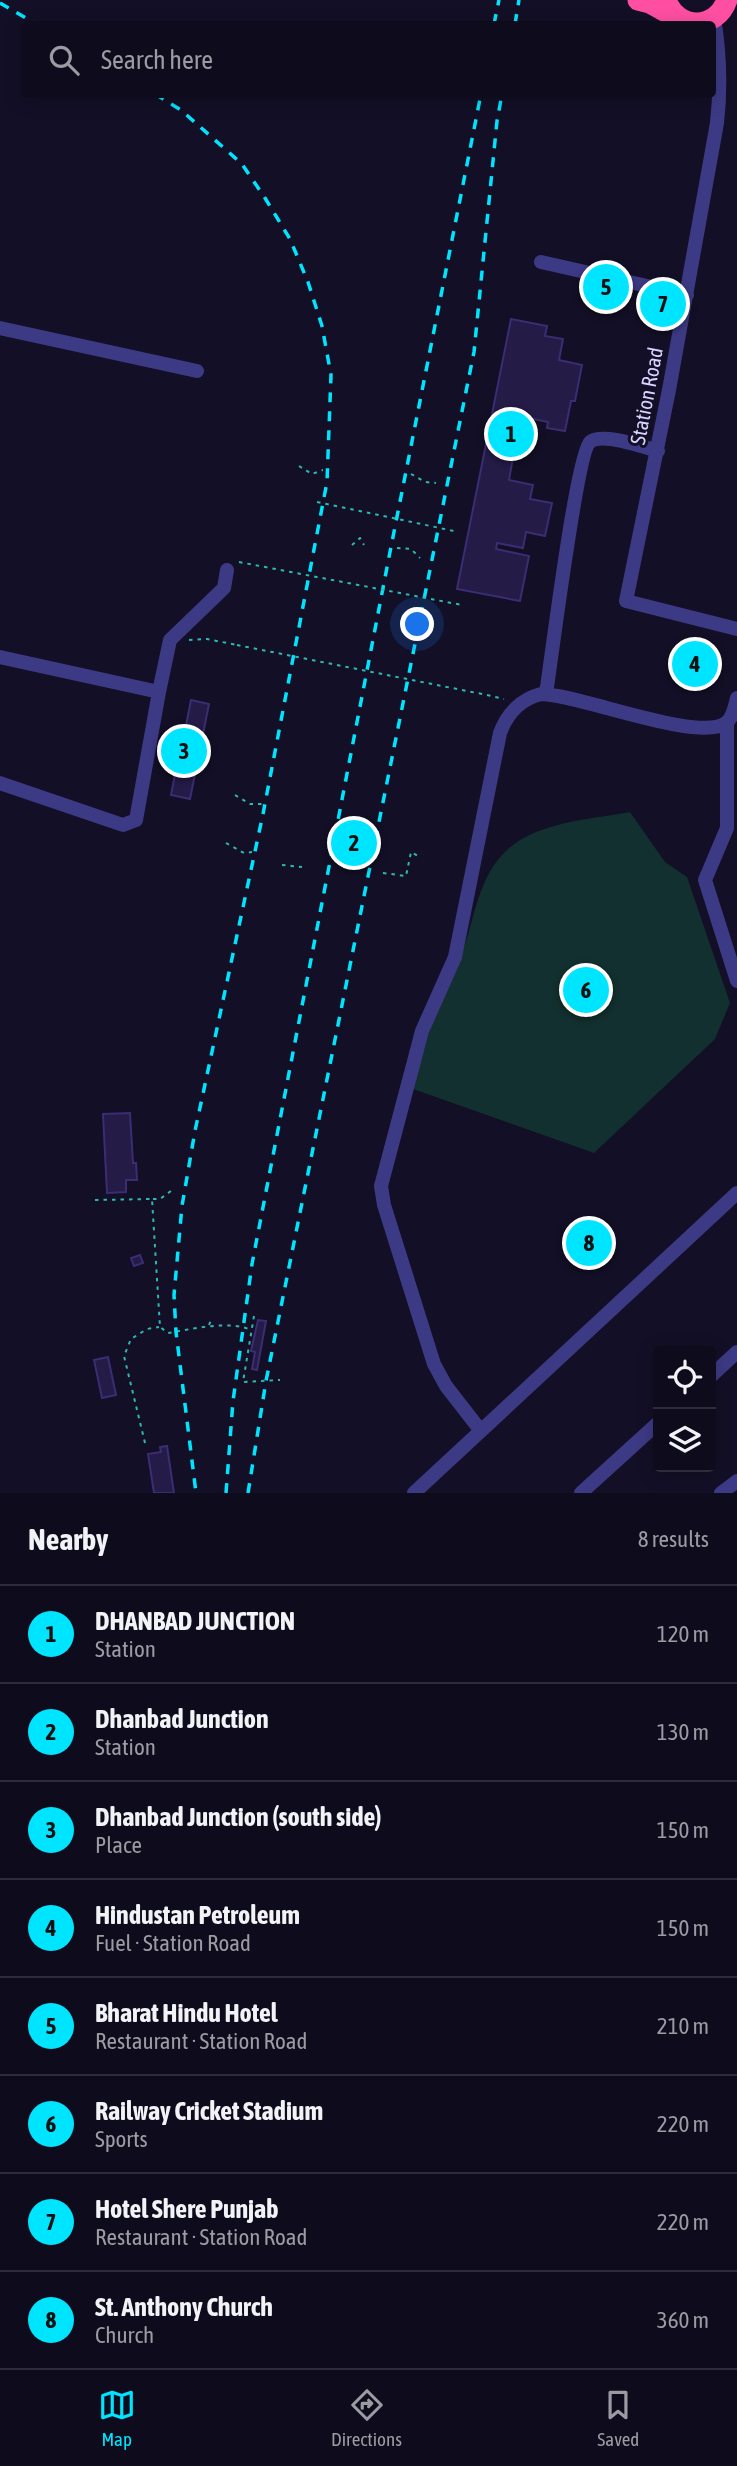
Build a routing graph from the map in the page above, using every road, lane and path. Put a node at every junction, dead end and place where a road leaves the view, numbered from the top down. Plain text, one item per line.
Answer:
1 (638, 0) edge
2 (666, 0) edge
3 (727, 0) edge
4 (714, 18) junction
5 (683, 21) joint
6 (706, 21) edge
7 (714, 21) edge
8 (716, 32) edge
9 (541, 262) dead end
10 (687, 295) junction
11 (0, 328) edge
12 (197, 371) dead end
13 (658, 451) junction
14 (299, 466) dead end
15 (323, 470) dead end
16 (411, 474) dead end
17 (436, 483) dead end
18 (317, 502) dead end
19 (454, 531) dead end
20 (352, 545) dead end
21 (364, 545) dead end
22 (397, 548) dead end
23 (421, 558) dead end
24 (233, 566) joint
25 (462, 605) dead end
26 (737, 629) edge
27 (206, 639) dead end
28 (0, 657) edge
29 (159, 692) junction
30 (546, 694) junction
31 (737, 698) edge
32 (514, 701) dead end
33 (727, 722) junction
34 (0, 783) edge
35 (235, 795) dead end
36 (262, 804) dead end
37 (226, 843) dead end
38 (252, 852) dead end
39 (418, 856) dead end
40 (282, 865) dead end
41 (302, 867) dead end
42 (383, 873) dead end
43 (737, 981) edge
44 (171, 1191) dead end
45 (737, 1193) edge
46 (152, 1199) junction
47 (95, 1200) dead end
48 (254, 1316) dead end
49 (211, 1320) dead end
50 (209, 1326) junction
51 (160, 1327) junction
52 (251, 1330) junction
53 (737, 1352) edge
54 (716, 1371) edge
55 (280, 1380) dead end
56 (653, 1428) edge
57 (481, 1430) junction
58 (145, 1443) dead end
59 (737, 1481) edge
60 (417, 1492) edge
61 (581, 1493) edge
62 (721, 1493) edge

1 - 5 highway
2 - 5 highway
3 - 4 highway
4 - 6 highway
4 - 7 street, Station Road
8 - 10 street, Station Road
9 - 10 street
10 - 13 street, Station Road
11 - 12 street
13 - 26 street, Station Road
13 - 30 street
14 - 15 path
16 - 17 path
18 - 19 path, bridge
20 - 21 path
22 - 23 path
24 - 25 path, bridge
24 - 29 street
27 - 32 path, bridge
28 - 29 street
29 - 34 street
30 - 33 street
30 - 57 street
31 - 33 street
33 - 43 street
35 - 36 path
37 - 38 path
39 - 42 path
40 - 41 path
44 - 46 path
45 - 57 street
46 - 47 path
46 - 51 path
48 - 52 path
49 - 50 path
50 - 51 path
50 - 52 path
51 - 58 path
52 - 55 path
53 - 54 street
56 - 61 street
57 - 60 street
59 - 62 street

